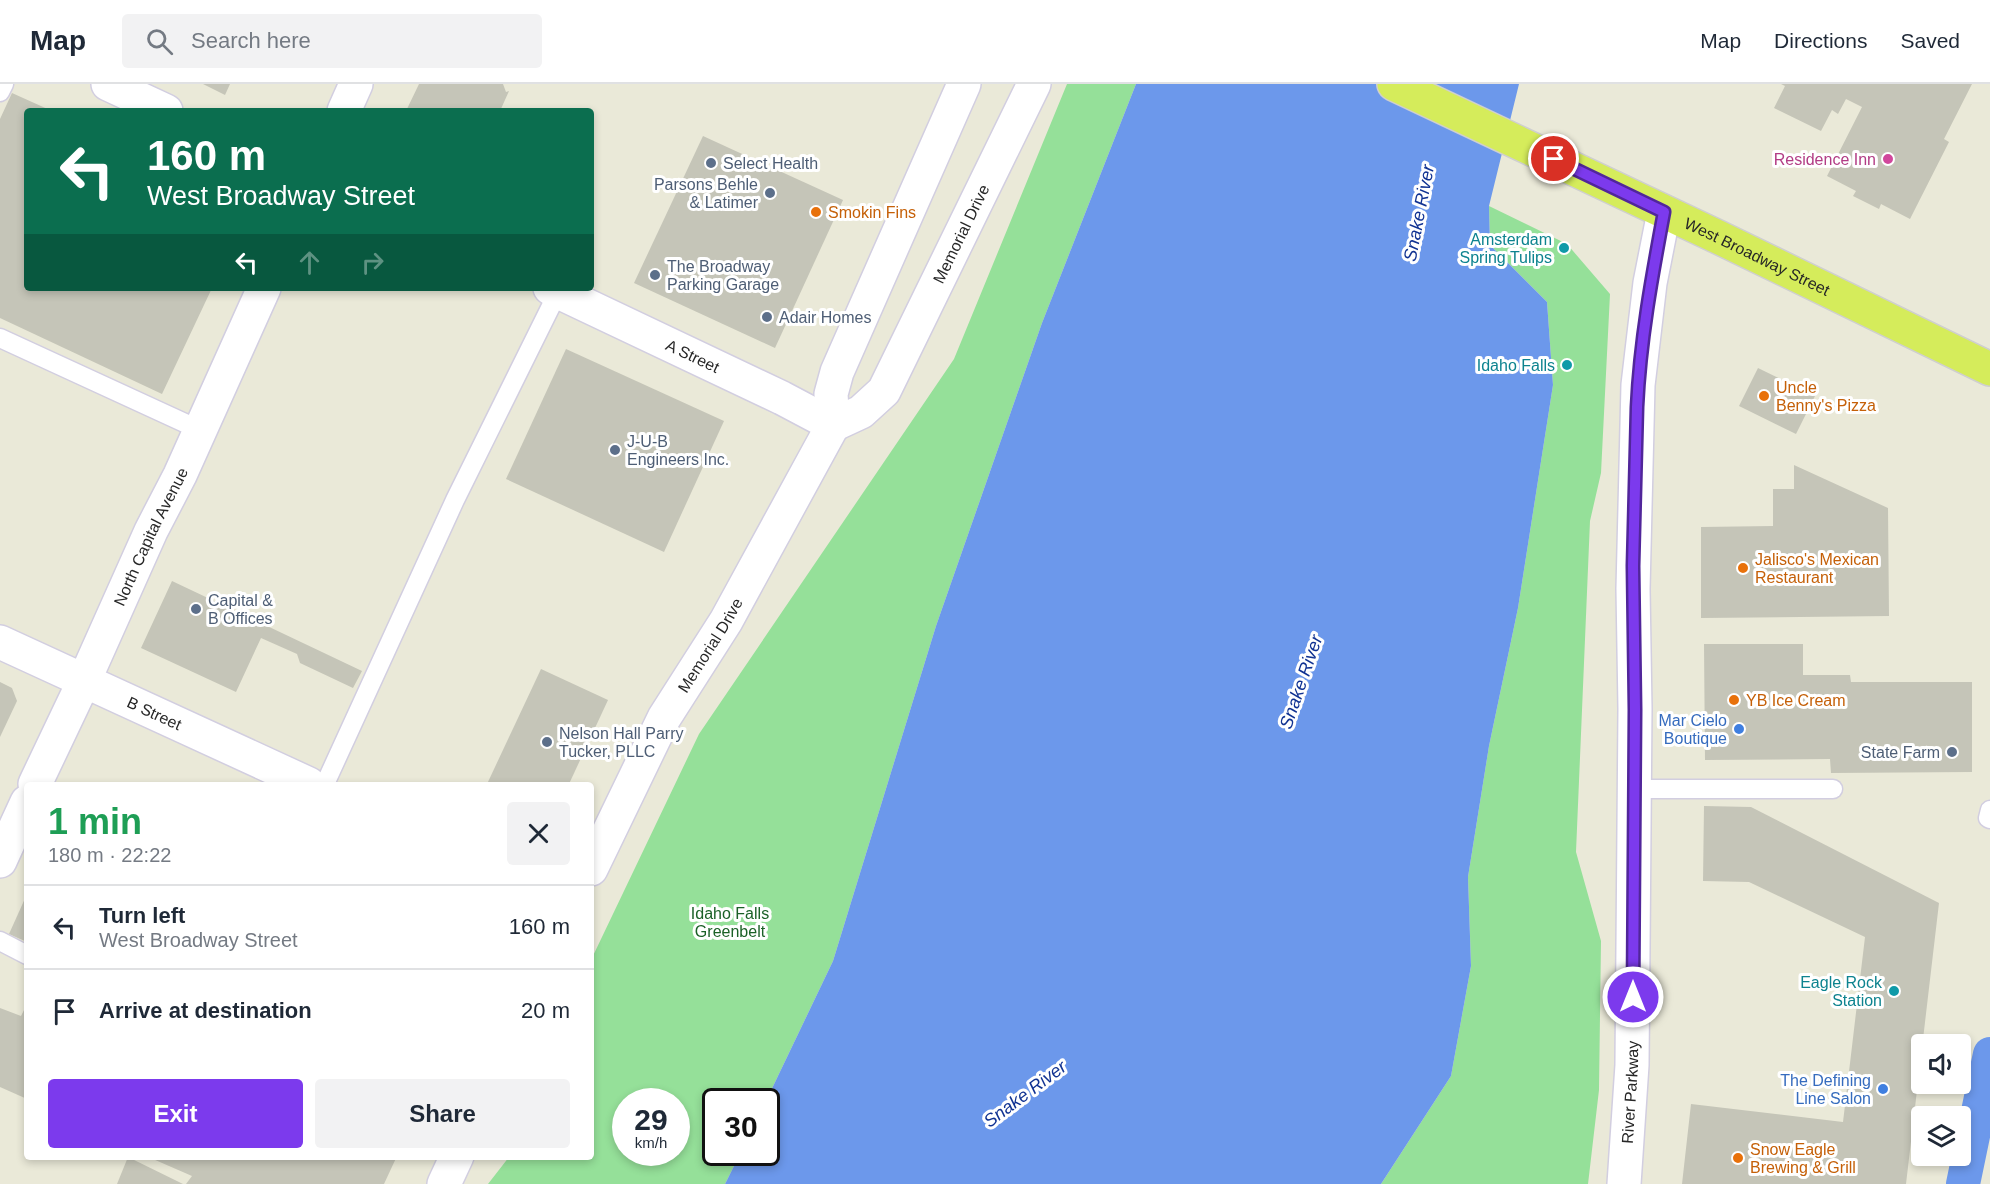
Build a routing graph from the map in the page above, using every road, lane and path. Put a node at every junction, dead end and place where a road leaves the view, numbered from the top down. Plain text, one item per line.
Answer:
1 (4, 84) edge
2 (108, 84) edge
3 (356, 84) edge
4 (964, 84) edge
5 (1034, 84) edge
6 (1394, 84) edge
7 (0, 92) edge
8 (160, 108) edge
9 (345, 108) edge
10 (1664, 212) junction
11 (263, 291) edge
12 (554, 291) edge
13 (556, 291) edge
14 (0, 338) edge
15 (1990, 369) edge
16 (833, 425) junction
17 (200, 430) junction
18 (0, 642) edge
19 (84, 681) junction
20 (36, 782) edge
21 (305, 782) edge
22 (325, 782) edge
23 (1635, 789) junction
24 (1833, 789) dead end
25 (24, 809) edge
26 (1990, 810) edge
27 (1990, 819) edge
28 (0, 861) edge
29 (594, 863) edge
30 (0, 941) edge
31 (24, 953) edge
32 (1624, 1184) edge

1 - 7 lane
2 - 8 street
3 - 9 street
4 - 16 street
5 - 16 street, Memorial Drive
6 - 10 main road, West Broadway Street
10 - 15 main road, West Broadway Street
10 - 23 street, River Parkway
11 - 17 street, North Capital Avenue
12 - 22 lane
13 - 16 street, A Street
14 - 17 lane
16 - 29 street, Memorial Drive
17 - 19 street, North Capital Avenue
18 - 19 street, B Street
19 - 20 street, North Capital Avenue
19 - 21 street, B Street
23 - 24 lane
23 - 32 street, River Parkway
25 - 28 street
26 - 27 lane
30 - 31 lane

